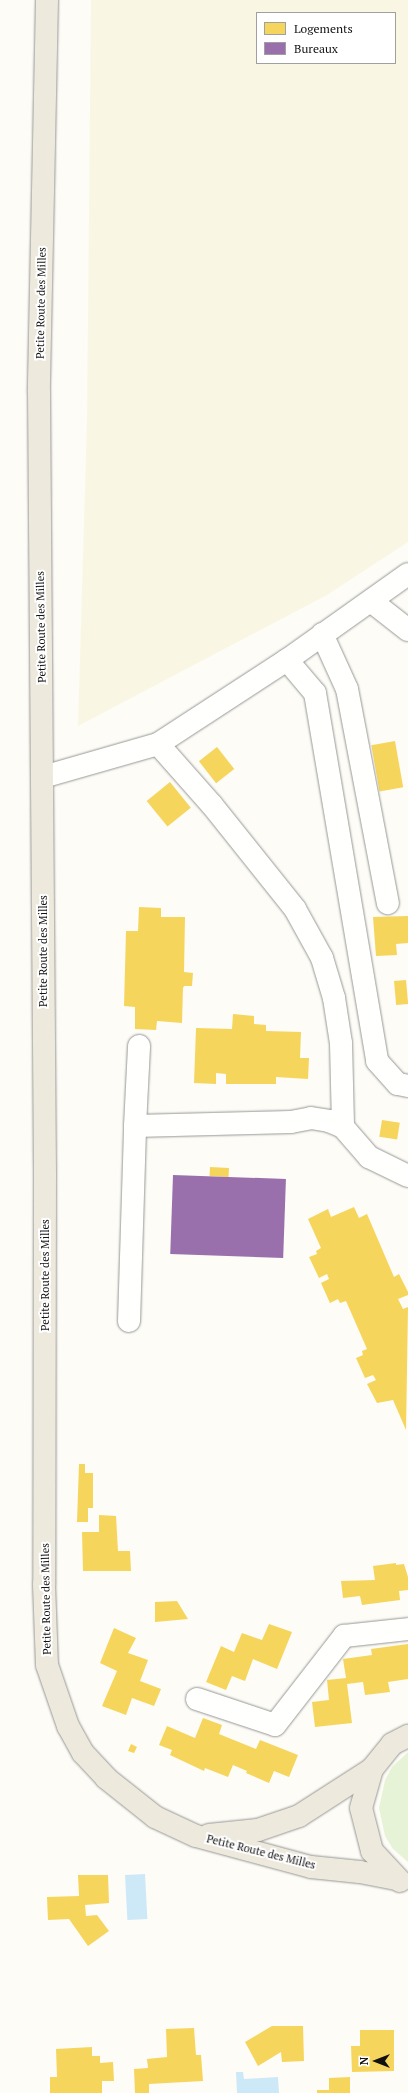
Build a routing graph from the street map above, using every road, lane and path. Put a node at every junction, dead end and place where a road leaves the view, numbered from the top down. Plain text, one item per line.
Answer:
1 (47, 0) edge
2 (408, 574) edge
3 (371, 602) junction
4 (408, 630) edge
5 (322, 634) junction
6 (287, 660) junction
7 (158, 744) junction
8 (43, 777) junction
9 (388, 903) dead end
10 (139, 1046) dead end
11 (408, 1086) edge
12 (135, 1126) junction
13 (343, 1127) junction
14 (407, 1173) edge
15 (129, 1321) dead end
16 (408, 1629) edge
17 (196, 1699) dead end
18 (408, 1736) edge
19 (372, 1769) junction
20 (196, 1836) junction
21 (402, 1882) edge

1 - 8 main road, Petite Route des Milles
2 - 3 street
3 - 4 street
3 - 5 street
5 - 6 street
5 - 9 street
6 - 7 street
6 - 11 street
7 - 8 street
7 - 13 street
8 - 20 main road, Petite Route des Milles
10 - 12 street
12 - 13 street
12 - 15 street
13 - 14 street
16 - 17 street
18 - 19 main road
19 - 20 main road, Petite Route des Milles
19 - 21 main road
20 - 21 main road, Petite Route des Milles

